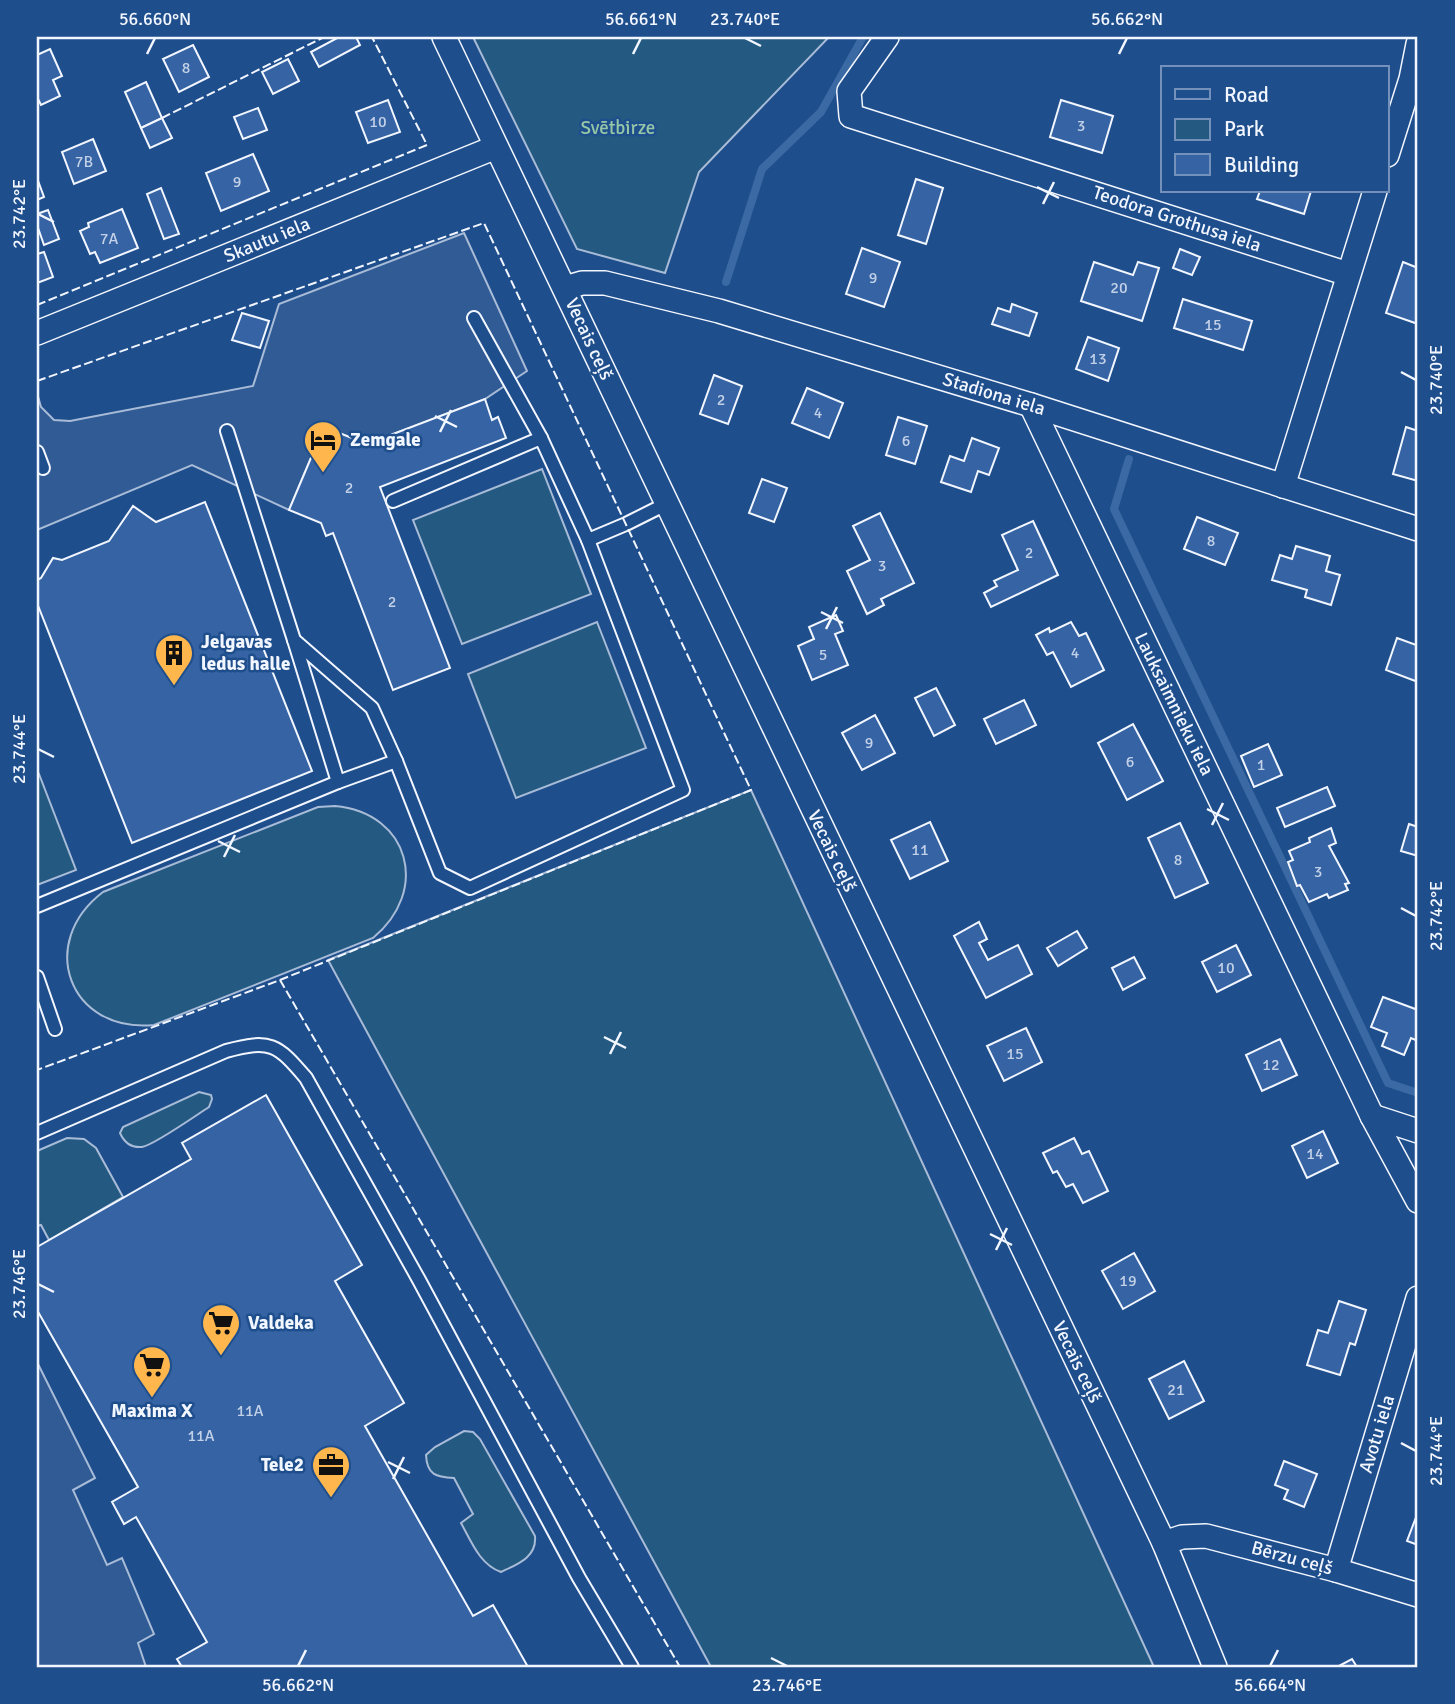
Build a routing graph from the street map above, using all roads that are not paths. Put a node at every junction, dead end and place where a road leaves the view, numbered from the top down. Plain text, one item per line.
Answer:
1 (444, 37) edge
2 (887, 37) edge
3 (1418, 44) edge
4 (496, 147) junction
5 (1388, 152) edge
6 (1375, 192) edge
7 (1348, 274) junction
8 (565, 288) junction
9 (474, 318) dead end
10 (37, 332) edge
11 (1031, 405) junction
12 (227, 431) dead end
13 (541, 438) junction
14 (37, 452) edge
15 (43, 468) dead end
16 (1283, 486) junction
17 (393, 501) dead end
18 (666, 504) junction
19 (1418, 529) edge
20 (588, 540) junction
21 (294, 640) junction
22 (396, 761) junction
23 (338, 782) junction
24 (37, 906) edge
25 (37, 977) edge
26 (55, 1029) dead end
27 (1372, 1116) junction
28 (1418, 1131) edge
29 (37, 1133) edge
30 (1418, 1201) edge
31 (1418, 1298) edge
32 (1164, 1544) junction
33 (1336, 1570) junction
34 (1418, 1595) edge
35 (632, 1667) edge
36 (1215, 1667) edge

1 - 4 street, Vecais ceļš
2 - 7 street, Teodora Grothusa iela
3 - 5 street
4 - 8 street, Vecais ceļš
4 - 10 street, Skautu iela
6 - 7 street
7 - 16 street
8 - 11 street, Stadiona iela
8 - 18 street, Vecais ceļš
9 - 13 lane
11 - 16 street, Stadiona iela
11 - 27 street, Lauksaimnieku iela
12 - 21 lane
13 - 17 lane
13 - 20 lane
14 - 15 lane
16 - 19 street, Stadiona iela
18 - 20 lane
18 - 32 street, Vecais ceļš
20 - 22 lane
21 - 22 lane
21 - 23 lane
22 - 23 lane
23 - 24 lane
25 - 26 lane
27 - 28 street
27 - 30 street, Lauksaimnieku iela
29 - 35 lane
31 - 33 street, Avotu iela
32 - 33 street, Bērzu ceļš
32 - 36 street, Vecais ceļš
33 - 34 street, Bērzu ceļš

